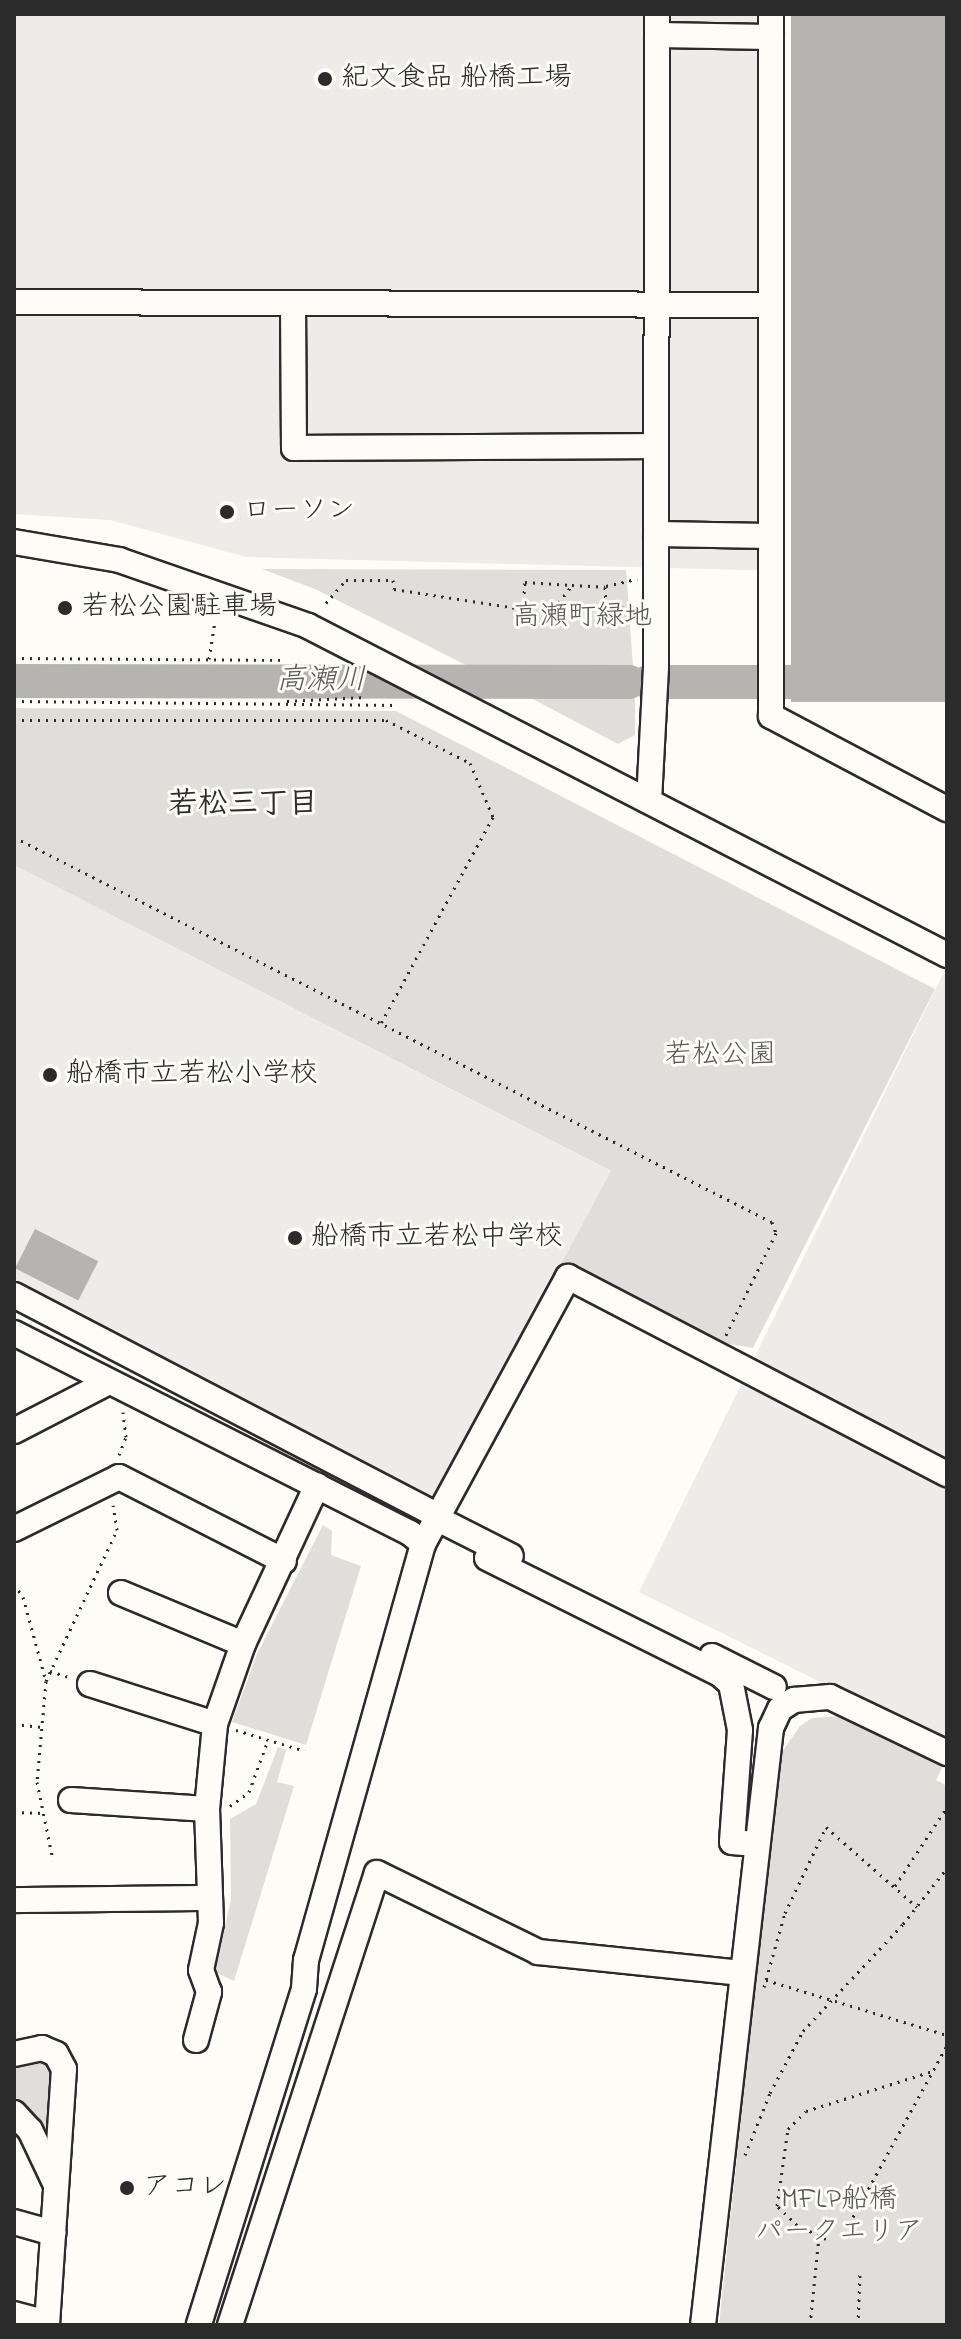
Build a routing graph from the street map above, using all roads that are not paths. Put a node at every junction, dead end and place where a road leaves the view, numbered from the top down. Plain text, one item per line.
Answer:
1 (657, 24) edge
2 (771, 26) edge
3 (14, 302) edge
4 (655, 304) junction
5 (293, 305) junction
6 (769, 305) junction
7 (656, 446) junction
8 (656, 534) junction
9 (770, 536) junction
10 (14, 542) edge
11 (649, 801) junction
12 (947, 809) edge
13 (947, 955) edge
14 (14, 1295) edge
15 (14, 1333) edge
16 (114, 1384) junction
17 (14, 1431) edge
18 (947, 1474) edge
19 (317, 1485) junction
20 (434, 1516) junction
21 (14, 1529) edge
22 (423, 1544) junction
23 (487, 1558) dead end
24 (284, 1561) junction
25 (121, 1593) dead end
26 (243, 1644) junction
27 (90, 1684) dead end
28 (774, 1687) dead end
29 (220, 1725) junction
30 (947, 1753) edge
31 (71, 1800) dead end
32 (213, 1809) junction
33 (755, 1844) junction
34 (210, 1898) junction
35 (14, 1900) edge
36 (742, 1973) junction
37 (196, 2040) dead end
38 (14, 2054) edge
39 (14, 2113) edge
40 (56, 2185) junction
41 (14, 2222) edge
42 (53, 2233) junction
43 (14, 2314) edge
44 (47, 2324) edge
45 (199, 2325) edge
46 (230, 2325) edge
47 (703, 2325) edge

1 - 2 street
1 - 4 street
2 - 6 street
3 - 5 street
4 - 5 street
4 - 6 street
4 - 7 street
5 - 7 street
6 - 9 street
7 - 8 street
8 - 9 street
8 - 11 street
9 - 12 street
10 - 11 street
11 - 13 street
14 - 20 street
15 - 16 street
16 - 17 street
16 - 19 street
18 - 20 street
19 - 22 street
19 - 24 street
20 - 22 street
20 - 28 street
21 - 24 street
22 - 45 street
23 - 33 street
24 - 26 street
25 - 26 street
26 - 29 street
27 - 29 street
29 - 32 street
30 - 33 street
31 - 32 street
32 - 34 street
33 - 36 street
34 - 35 street
34 - 37 street
36 - 46 street
36 - 47 street
38 - 40 street
39 - 40 street
40 - 42 street
41 - 42 street
42 - 44 street
43 - 44 street

